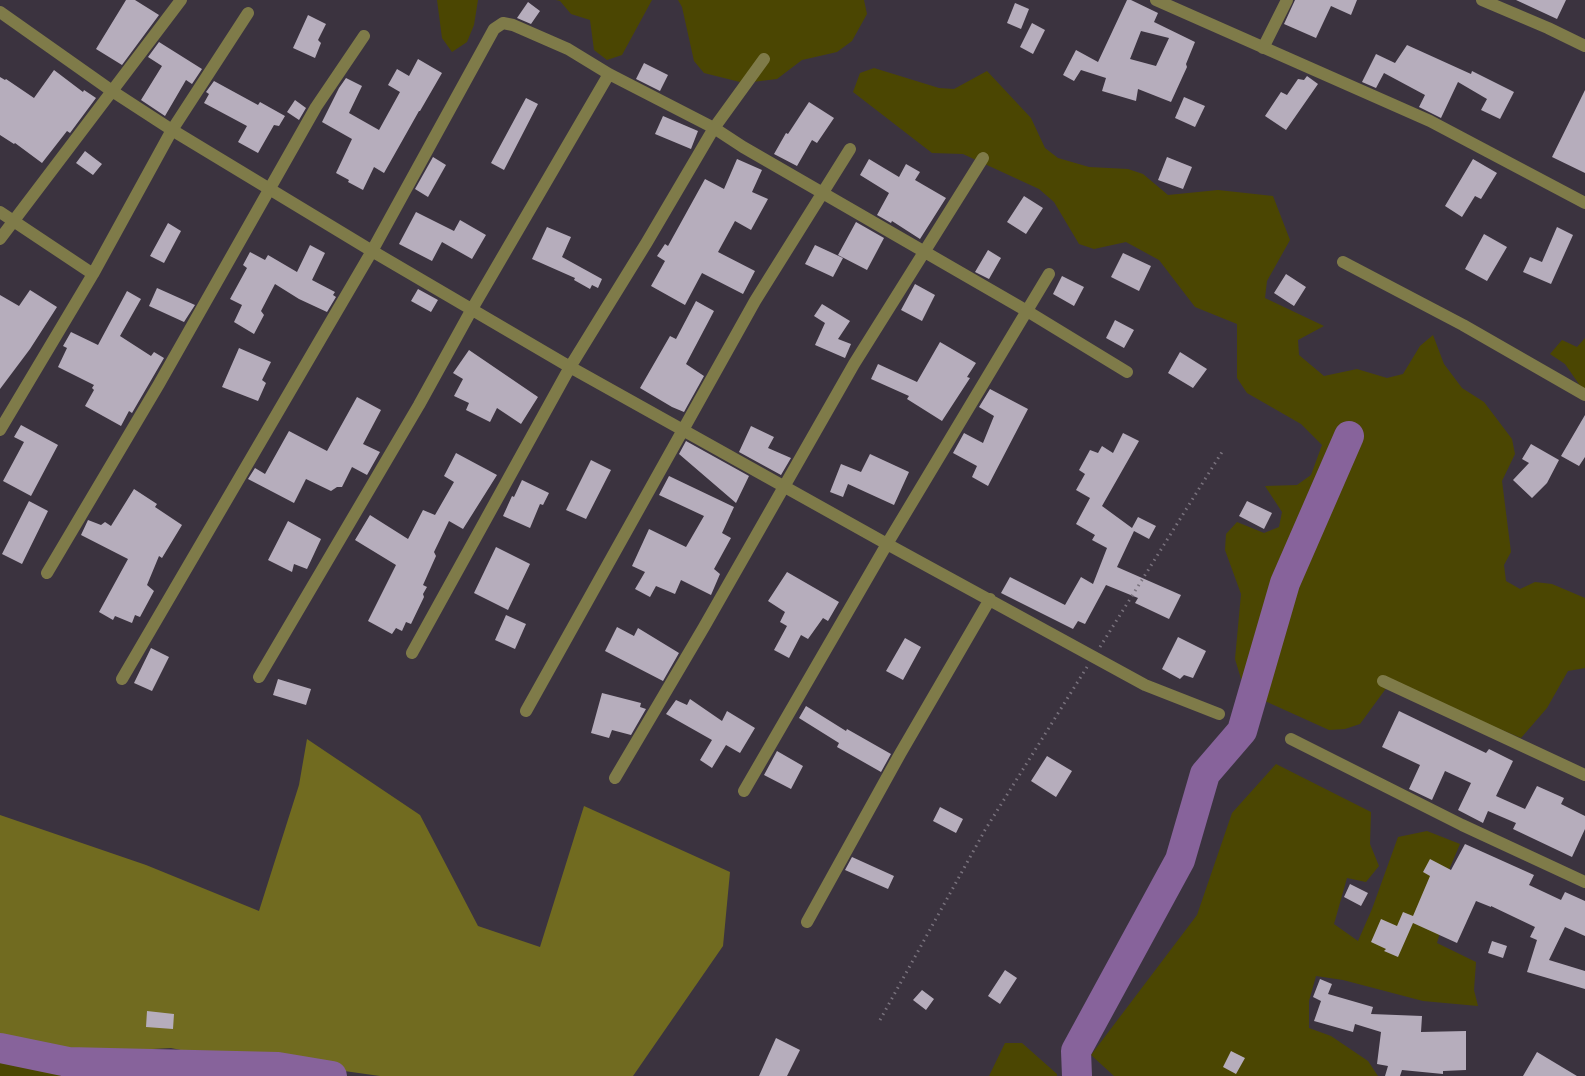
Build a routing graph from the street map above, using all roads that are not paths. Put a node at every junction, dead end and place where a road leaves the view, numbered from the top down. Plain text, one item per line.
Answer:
1 (181, 0) edge
2 (1156, 0) edge
3 (1287, 0) edge
4 (1482, 0) edge
5 (0, 12) edge
6 (248, 13) dead end
7 (364, 36) dead end
8 (1585, 46) edge
9 (1263, 48) junction
10 (764, 59) dead end
11 (609, 74) junction
12 (112, 91) junction
13 (714, 128) junction
14 (172, 129) junction
15 (850, 149) dead end
16 (983, 158) dead end
17 (268, 188) junction
18 (823, 193) junction
19 (1585, 203) edge
20 (0, 212) edge
21 (12, 222) junction
22 (0, 239) edge
23 (372, 251) junction
24 (923, 251) junction
25 (1343, 262) dead end
26 (93, 274) junction
27 (1050, 274) dead end
28 (472, 309) junction
29 (1027, 311) junction
30 (570, 367) junction
31 (1127, 372) dead end
32 (1585, 395) edge
33 (684, 429) junction
34 (0, 430) edge
35 (784, 486) junction
36 (887, 544) junction
37 (47, 573) dead end
38 (990, 599) junction
39 (412, 653) dead end
40 (260, 678) dead end
41 (122, 679) dead end
42 (1383, 681) dead end
43 (526, 711) dead end
44 (1219, 714) dead end
45 (1292, 739) dead end
46 (1585, 775) edge
47 (615, 778) dead end
48 (744, 790) dead end
49 (1585, 882) edge
50 (807, 922) dead end

1 - 12 street
2 - 9 street
3 - 9 street
4 - 8 street
5 - 12 street
6 - 14 street
7 - 17 street
9 - 19 street
10 - 13 street
11 - 13 street
11 - 23 street
11 - 28 street
12 - 14 street
12 - 21 street
13 - 18 street
13 - 30 street
14 - 17 street
14 - 26 street
15 - 18 street
16 - 24 street
17 - 23 street
17 - 37 street
18 - 24 street
18 - 33 street
20 - 21 street
21 - 22 street
21 - 26 street
23 - 28 street
23 - 41 street
24 - 29 street
24 - 35 street
25 - 32 street
26 - 34 street
27 - 29 street
28 - 30 street
28 - 40 street
29 - 31 street
29 - 36 street
30 - 33 street
30 - 39 street
33 - 35 street
33 - 43 street
35 - 36 street
35 - 47 street
36 - 38 street
36 - 48 street
38 - 44 street
38 - 50 street
42 - 46 street
45 - 49 street

